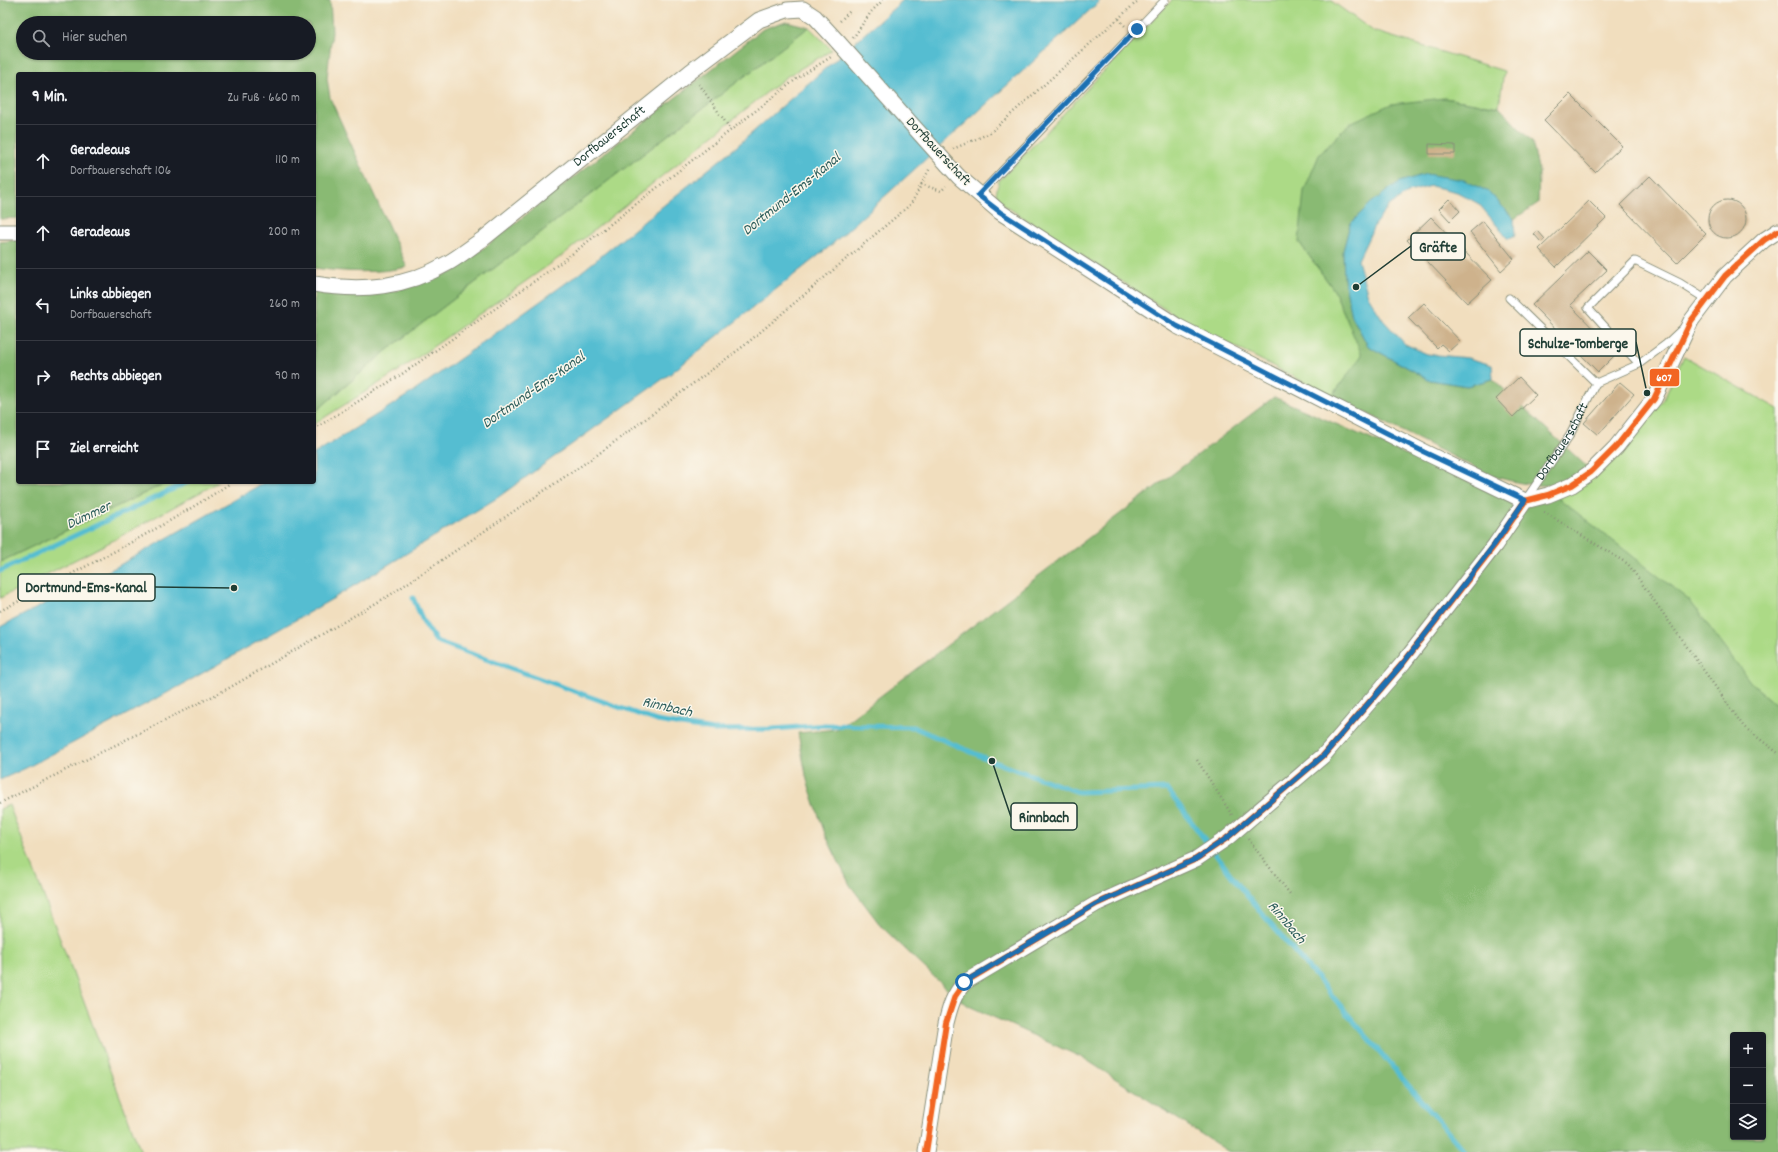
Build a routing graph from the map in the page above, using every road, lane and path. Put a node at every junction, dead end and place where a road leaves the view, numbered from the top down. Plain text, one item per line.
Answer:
1 (883, 0) edge
2 (1139, 0) edge
3 (1166, 0) edge
4 (841, 46) junction
5 (690, 72) junction
6 (731, 130) junction
7 (950, 150) dead end
8 (933, 164) dead end
9 (922, 184) junction
10 (941, 191) dead end
11 (978, 195) junction
12 (1778, 231) edge
13 (0, 232) edge
14 (16, 232) edge
15 (316, 284) edge
16 (1509, 298) dead end
17 (1707, 300) junction
18 (1690, 321) junction
19 (1639, 364) junction
20 (1596, 383) junction
21 (316, 428) edge
22 (229, 484) edge
23 (1525, 500) junction
24 (0, 611) edge
25 (1778, 753) edge
26 (0, 803) edge
27 (926, 1152) edge

1 - 4 path
2 - 7 path
3 - 11 lane
4 - 5 street, Dorfbauerschaft
4 - 6 path
4 - 11 street, Dorfbauerschaft, bridge
5 - 6 path
5 - 15 street, Dorfbauerschaft
6 - 21 path
8 - 9 path
9 - 10 path
9 - 26 path
11 - 23 street, Dorfbauerschaft
12 - 17 street
13 - 14 street
16 - 20 lane
17 - 18 street
17 - 19 lane
18 - 19 lane
18 - 23 street
19 - 20 lane
20 - 23 lane, Dorfbauerschaft
22 - 24 path
23 - 25 path
23 - 27 street

